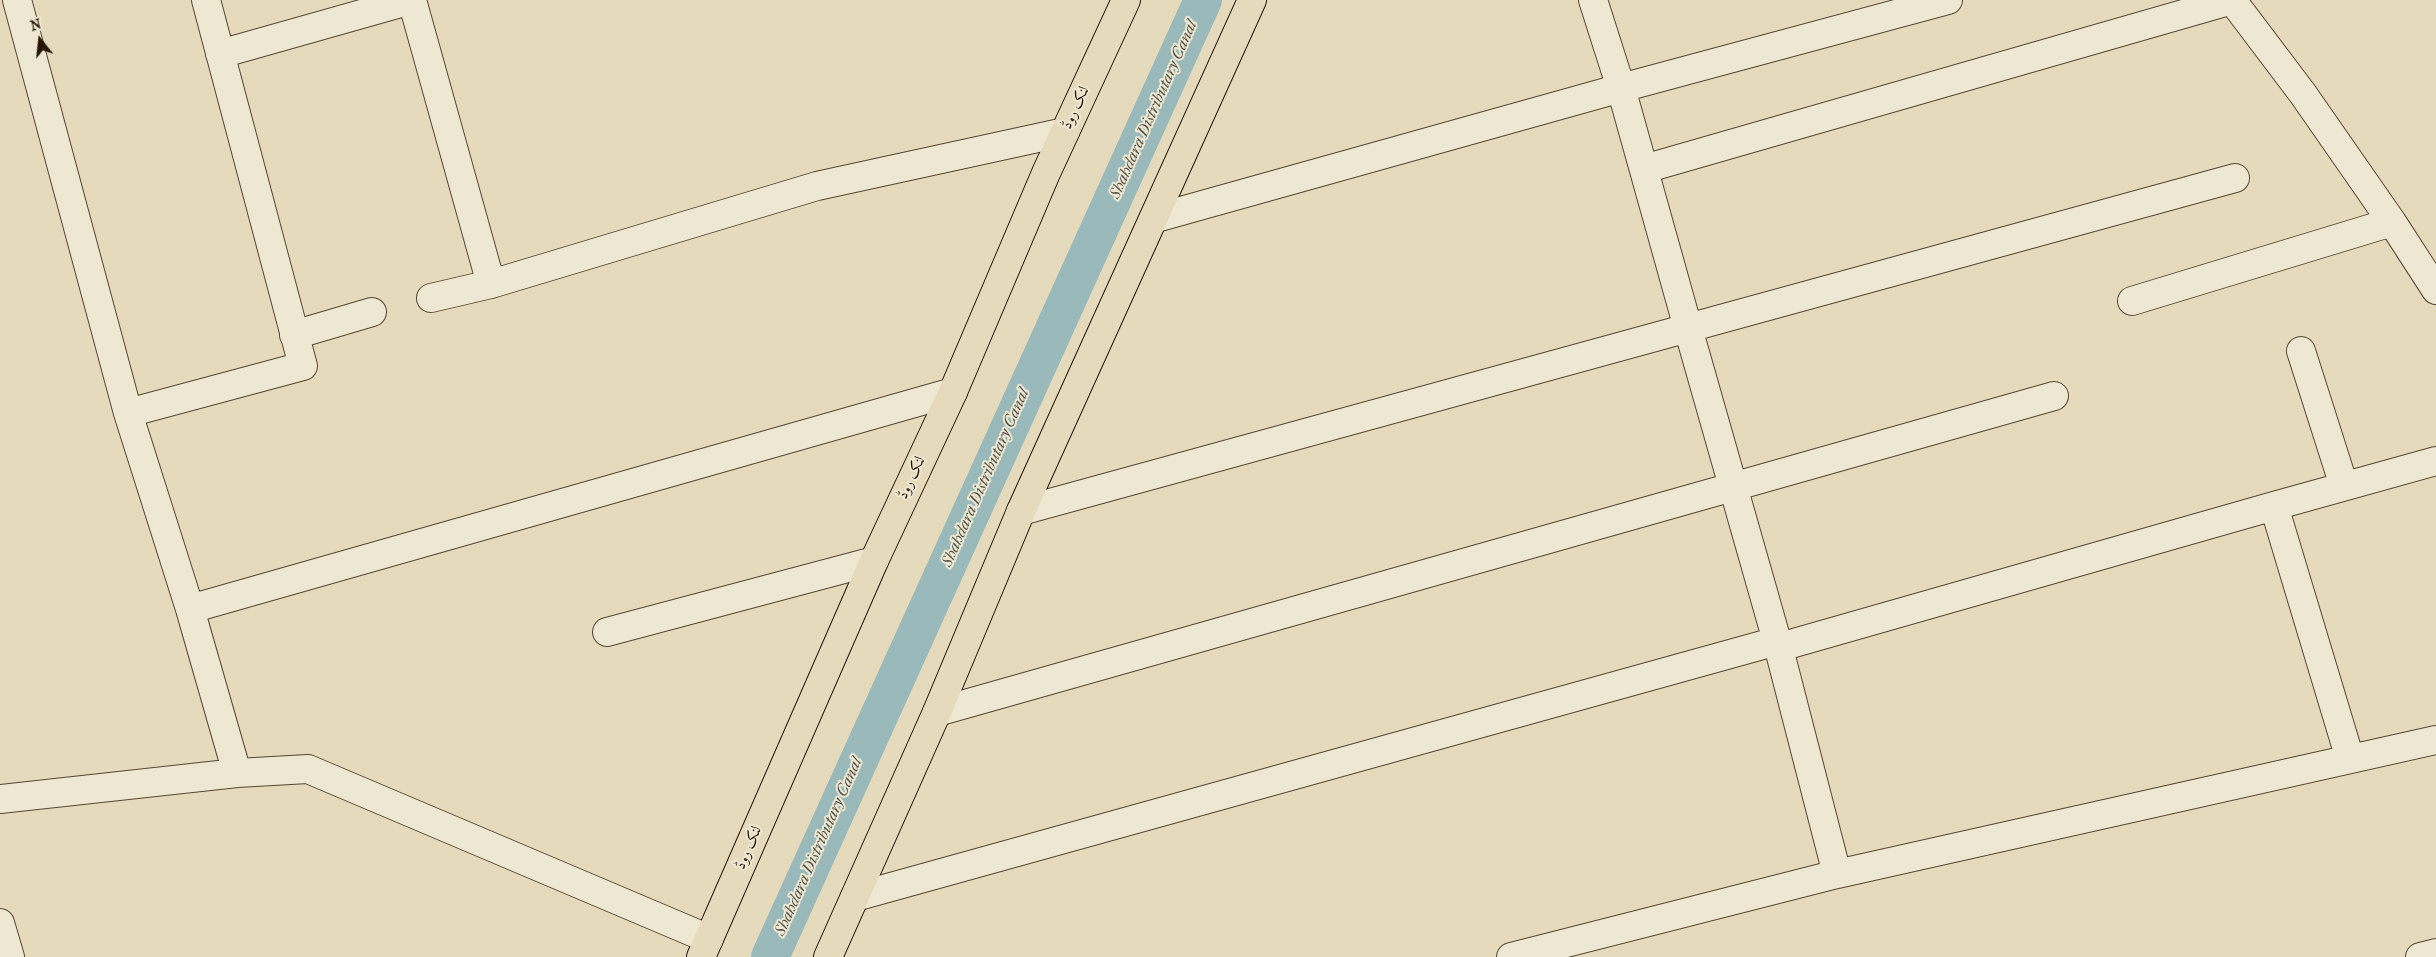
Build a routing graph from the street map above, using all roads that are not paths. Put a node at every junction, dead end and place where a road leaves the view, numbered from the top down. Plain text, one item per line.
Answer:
1 (16, 0) edge
2 (206, 0) edge
3 (411, 0) edge
4 (1126, 0) edge
5 (1252, 0) edge
6 (1593, 0) edge
7 (1948, 0) edge
8 (2232, 0) edge
9 (220, 54) junction
10 (1621, 88) junction
11 (1065, 132) junction
12 (1644, 168) junction
13 (2235, 178) dead end
14 (1156, 218) junction
15 (2392, 222) junction
16 (2428, 264) edge
17 (491, 284) junction
18 (2436, 290) edge
19 (431, 298) dead end
20 (2132, 301) dead end
21 (372, 312) dead end
22 (1688, 328) junction
23 (294, 335) junction
24 (2301, 351) dead end
25 (953, 392) junction
26 (2054, 396) dead end
27 (128, 413) junction
28 (2436, 462) edge
29 (2344, 486) junction
30 (1733, 487) junction
31 (2274, 506) junction
32 (1021, 511) junction
33 (874, 561) junction
34 (190, 609) junction
35 (607, 632) dead end
36 (1779, 644) junction
37 (937, 712) junction
38 (2436, 740) edge
39 (2350, 759) junction
40 (237, 773) junction
41 (0, 799) edge
42 (1838, 874) junction
43 (855, 897) junction
44 (0, 923) edge
45 (705, 948) edge
46 (2436, 953) edge
47 (10, 957) edge
48 (828, 957) edge
49 (1511, 957) edge
50 (2420, 957) edge

1 - 27 street
2 - 9 street
3 - 9 street
3 - 17 street
4 - 11 main road, لنک روڈ
5 - 14 main road
6 - 10 street
7 - 10 street
8 - 12 street
8 - 15 street
9 - 23 street
10 - 12 street
10 - 14 street
11 - 17 street
11 - 25 main road, لنک روڈ
12 - 22 street
13 - 22 street
14 - 32 main road
15 - 16 street
15 - 20 street
16 - 18 street
17 - 19 street
21 - 23 street
22 - 30 street
22 - 32 street
23 - 27 street
24 - 29 street
25 - 33 main road, لنک روڈ
25 - 34 street
26 - 30 street
27 - 34 street
28 - 29 street
29 - 31 street
30 - 36 street
30 - 37 street
31 - 36 street
31 - 39 street
32 - 37 main road
33 - 35 street
33 - 45 main road, لنک روڈ
34 - 40 street
36 - 42 street
36 - 43 street
37 - 43 main road
38 - 39 street
39 - 42 street
40 - 41 street
40 - 45 street
42 - 49 street
43 - 48 main road
44 - 47 street
46 - 50 street

